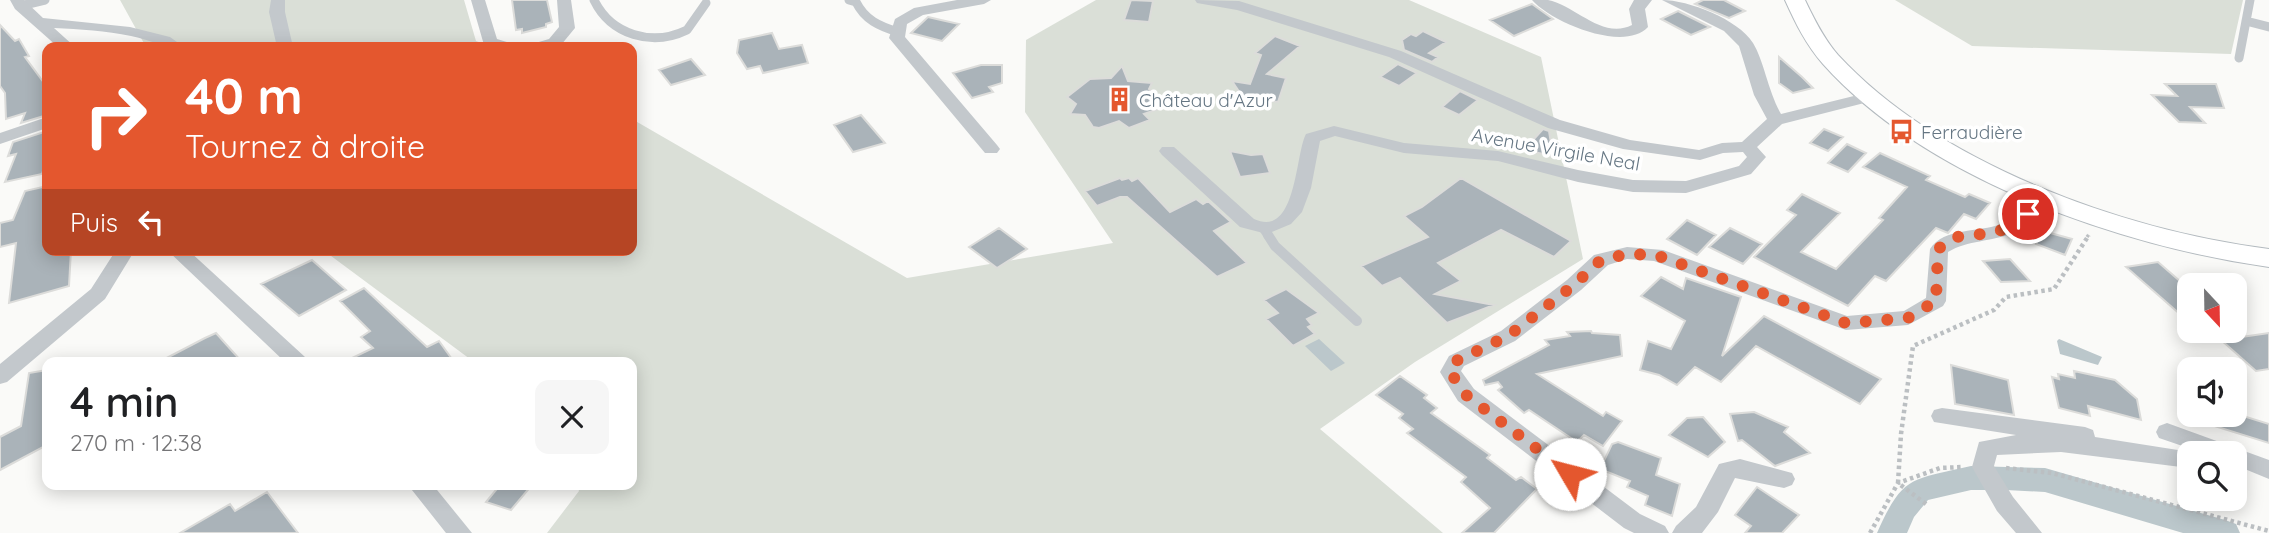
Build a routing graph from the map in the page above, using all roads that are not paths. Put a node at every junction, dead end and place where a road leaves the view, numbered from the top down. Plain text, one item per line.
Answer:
1 (45, 0) edge
2 (278, 0) edge
3 (478, 0) edge
4 (564, 0) edge
5 (594, 0) edge
6 (849, 0) edge
7 (984, 0) edge
8 (1202, 0) edge
9 (1539, 0) edge
10 (1645, 0) edge
11 (1669, 0) edge
12 (1795, 0) edge
13 (2250, 0) edge
14 (19, 3) edge
15 (706, 3) dead end
16 (2246, 21) junction
17 (38, 23) junction
18 (2269, 27) edge
19 (898, 32) junction
20 (61, 42) edge
21 (165, 42) edge
22 (284, 42) edge
23 (490, 42) edge
24 (555, 42) edge
25 (2239, 58) dead end
26 (1870, 97) junction
27 (1776, 120) junction
28 (42, 124) edge
29 (0, 139) edge
30 (1746, 146) junction
31 (991, 149) dead end
32 (1168, 151) dead end
33 (2045, 197) junction
34 (1263, 228) junction
35 (122, 256) edge
36 (183, 256) edge
37 (2269, 258) edge
38 (1357, 321) dead end
39 (293, 357) edge
40 (0, 376) edge
41 (1942, 416) dead end
42 (2167, 432) dead end
43 (2193, 441) edge
44 (2143, 454) junction
45 (2177, 458) edge
46 (2247, 462) edge
47 (2247, 467) edge
48 (2269, 472) edge
49 (1784, 479) dead end
50 (423, 490) edge
51 (460, 533) edge
52 (1657, 533) edge
53 (1684, 533) edge
54 (2030, 533) edge

1 - 14 lane
2 - 22 street
3 - 23 street
4 - 24 street
5 - 15 lane
6 - 19 lane
7 - 19 street
8 - 30 street
9 - 10 street
11 - 27 street
12 - 26 street
13 - 16 lane
14 - 17 street
16 - 18 lane
16 - 25 lane
17 - 20 street
17 - 21 street
19 - 31 street
26 - 27 street
26 - 33 street
27 - 30 street
28 - 29 street
30 - 34 street, Avenue Virgile Neal
32 - 34 street
33 - 37 street
33 - 52 street
34 - 38 lane
35 - 40 street
36 - 39 street
41 - 44 street
42 - 43 street
44 - 45 street
44 - 54 street
46 - 48 street
47 - 48 street
49 - 53 street
50 - 51 street

